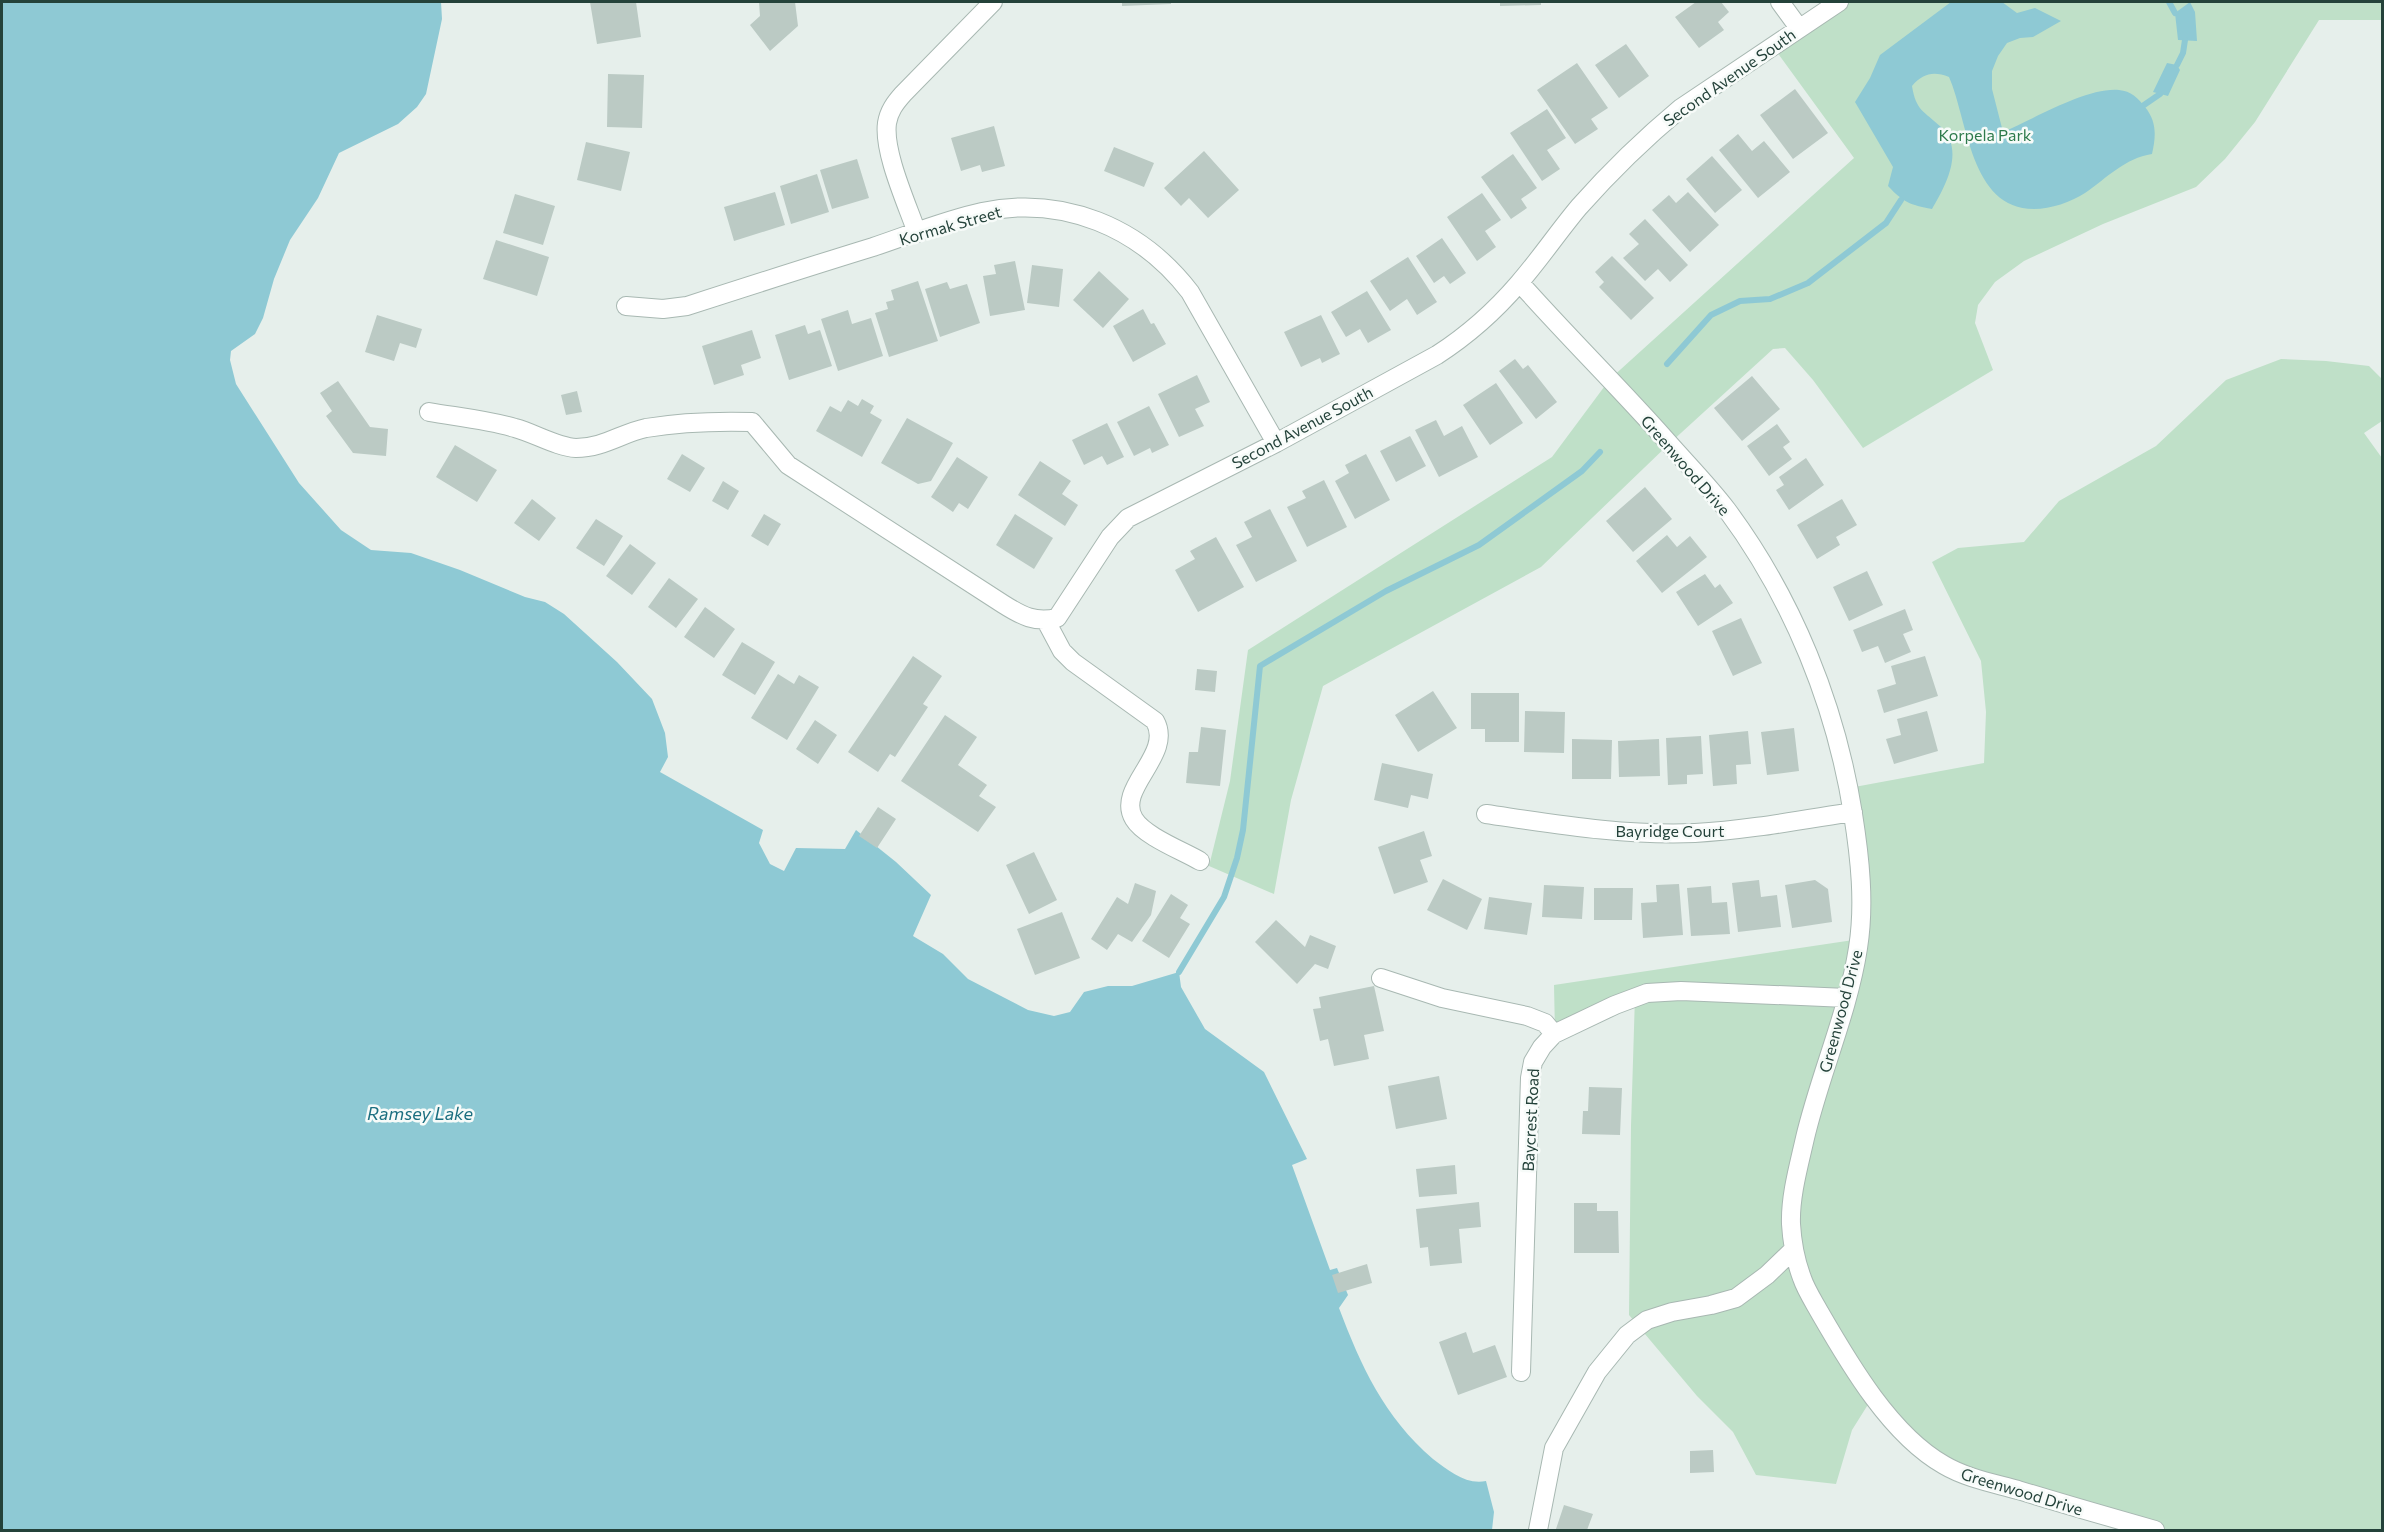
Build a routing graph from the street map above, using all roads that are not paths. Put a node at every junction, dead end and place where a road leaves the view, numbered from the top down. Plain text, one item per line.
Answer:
1 (993, 2) edge
2 (1780, 2) edge
3 (1839, 2) edge
4 (1799, 28) junction
5 (917, 233) junction
6 (1520, 283) junction
7 (626, 306) dead end
8 (429, 412) dead end
9 (1276, 443) junction
10 (1046, 621) junction
11 (1853, 812) junction
12 (1486, 814) dead end
13 (1200, 861) dead end
14 (1381, 978) dead end
15 (1847, 998) junction
16 (1554, 1034) junction
17 (1794, 1249) junction
18 (1521, 1372) dead end
19 (1538, 1530) edge
20 (2155, 1530) edge

1 - 5 street
2 - 4 street
3 - 4 street, Second Avenue South
4 - 6 street, Second Avenue South
5 - 7 street, Kormak Street
5 - 9 street, Kormak Street
6 - 9 street, Second Avenue South
6 - 11 street, Greenwood Drive
8 - 10 street
9 - 10 street, Second Avenue South
10 - 13 street
11 - 12 street, Bayridge Court
11 - 15 street, Greenwood Drive
14 - 16 street
15 - 16 street, Baycrest Road
15 - 17 street, Greenwood Drive
16 - 18 street, Baycrest Road
17 - 19 street
17 - 20 street, Greenwood Drive

